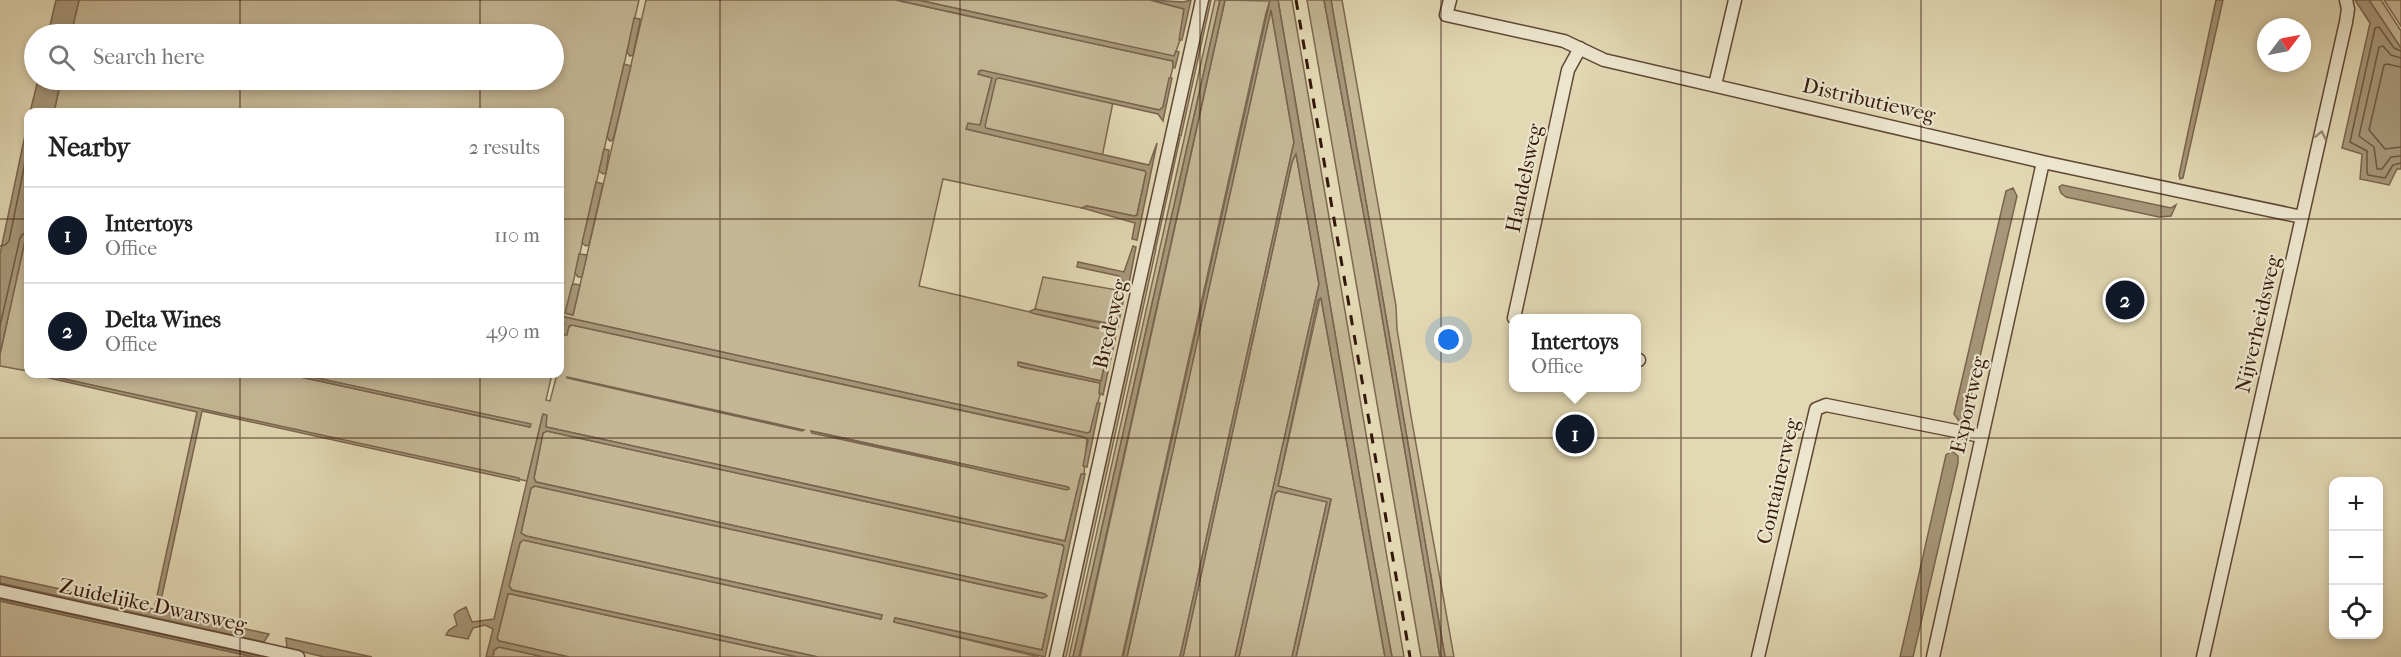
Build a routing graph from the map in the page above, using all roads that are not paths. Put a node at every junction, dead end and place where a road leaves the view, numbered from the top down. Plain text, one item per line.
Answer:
1 (1202, 0) edge
2 (1450, 0) edge
3 (1735, 0) edge
4 (2346, 0) edge
5 (1580, 48) junction
6 (1715, 85) junction
7 (2043, 162) junction
8 (2302, 217) junction
9 (1516, 314) edge
10 (1982, 436) junction
11 (0, 591) edge
12 (298, 657) edge
13 (1056, 657) edge
14 (1758, 657) edge
15 (1933, 657) edge
16 (2203, 657) edge

1 - 13 street, Bredeweg
2 - 5 street, Distributieweg
3 - 6 street
8 -> 4 street, Nijverheidsweg
5 - 6 street, Distributieweg
5 - 9 street, Handelsweg
6 - 7 street, Distributieweg
7 - 8 street, Distributieweg
7 - 10 street, Exportweg
8 - 16 street, Nijverheidsweg
10 - 14 street, Containerweg
10 - 15 street, Exportweg
11 - 12 street, Zuidelijke Dwarsweg

